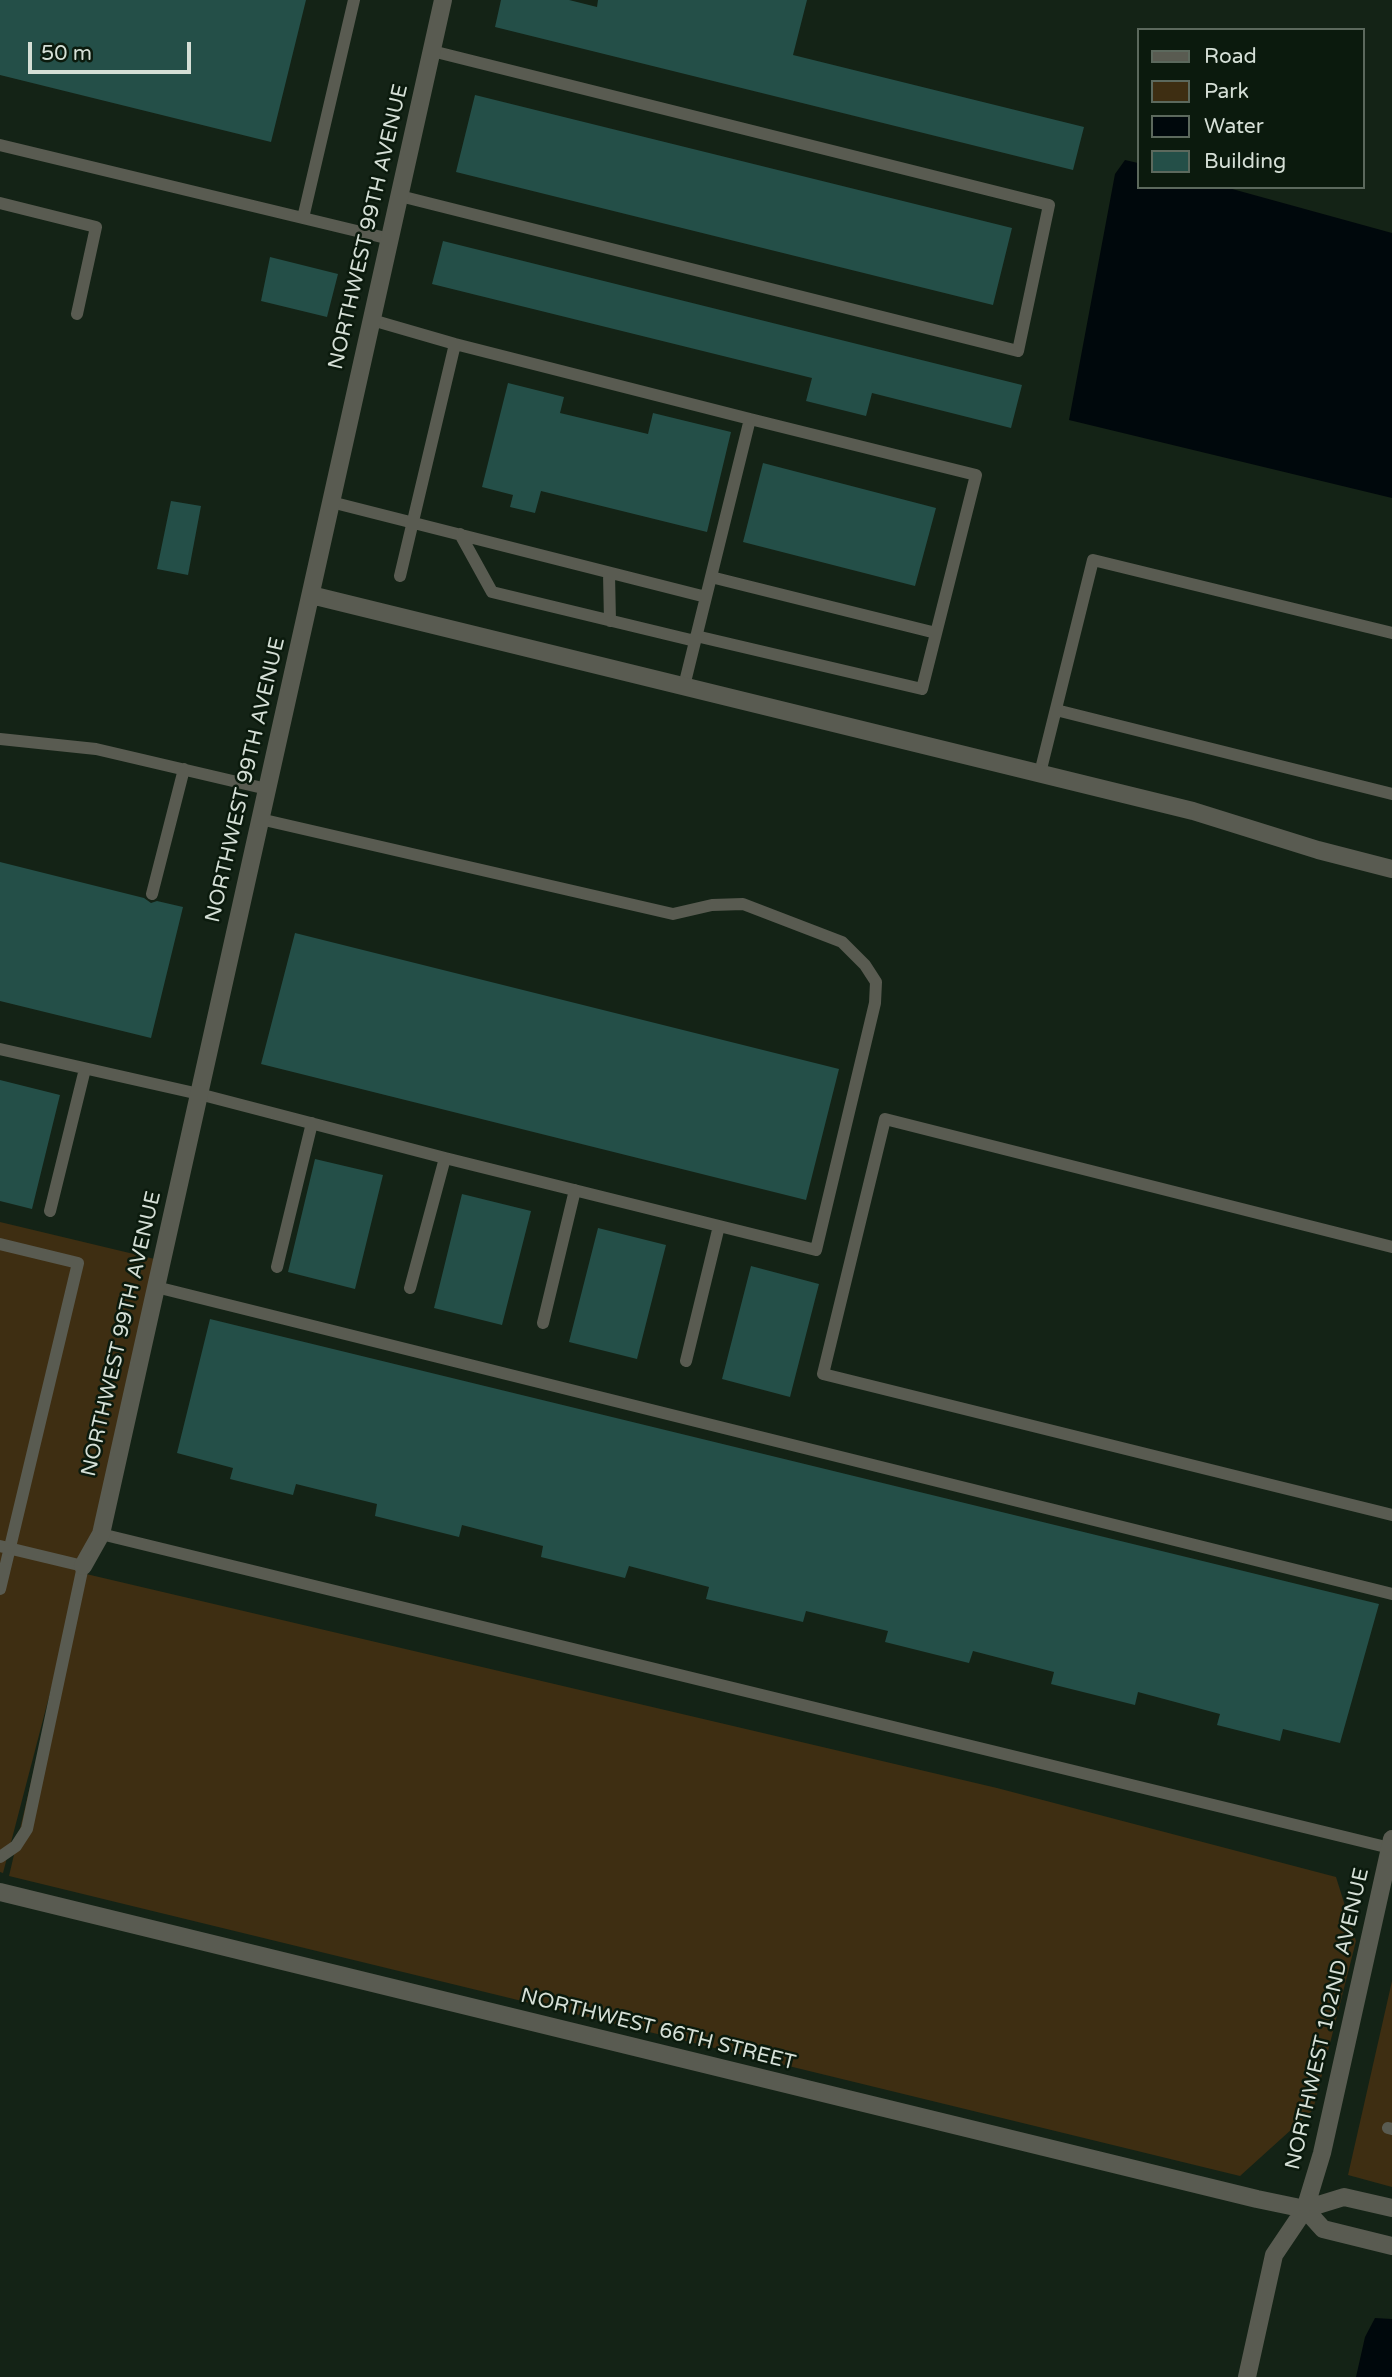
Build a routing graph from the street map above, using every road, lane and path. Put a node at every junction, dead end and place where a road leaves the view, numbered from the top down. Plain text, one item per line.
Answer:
1 (354, 0) edge
2 (443, 0) edge
3 (432, 51) junction
4 (0, 145) edge
5 (400, 196) junction
6 (0, 203) edge
7 (303, 218) junction
8 (390, 239) junction
9 (77, 314) dead end
10 (372, 320) junction
11 (455, 344) junction
12 (750, 419) junction
13 (331, 502) junction
14 (411, 523) junction
15 (460, 534) junction
16 (609, 574) junction
17 (400, 576) dead end
18 (711, 578) junction
19 (311, 595) junction
20 (706, 597) junction
21 (610, 621) junction
22 (936, 633) junction
23 (1392, 633) edge
24 (696, 639) junction
25 (684, 686) junction
26 (1056, 710) junction
27 (0, 739) edge
28 (184, 769) junction
29 (1040, 773) junction
30 (267, 789) junction
31 (1392, 794) edge
32 (260, 819) junction
33 (1392, 869) edge
34 (152, 894) dead end
35 (0, 1049) edge
36 (85, 1069) junction
37 (199, 1094) junction
38 (312, 1123) junction
39 (444, 1158) junction
40 (575, 1190) junction
41 (50, 1211) dead end
42 (719, 1226) junction
43 (0, 1244) edge
44 (1392, 1247) edge
45 (277, 1267) dead end
46 (156, 1287) junction
47 (410, 1288) dead end
48 (543, 1323) dead end
49 (686, 1361) dead end
50 (1392, 1515) edge
51 (101, 1534) junction
52 (5, 1547) edge
53 (83, 1566) junction
54 (0, 1589) edge
55 (1392, 1594) edge
56 (1391, 1843) edge
57 (0, 1857) edge
58 (0, 1892) edge
59 (1306, 2208) junction
60 (1392, 2208) edge
61 (1392, 2246) edge
62 (1247, 2377) edge

1 - 7 lane
2 - 3 street, NORTHWEST 99TH AVENUE
3 - 5 street, NORTHWEST 99TH AVENUE
3 - 5 lane
4 - 7 lane
5 - 8 street, NORTHWEST 99TH AVENUE
6 - 9 lane
7 - 8 lane
8 - 10 street, NORTHWEST 99TH AVENUE
10 - 11 lane
10 - 13 street, NORTHWEST 99TH AVENUE
11 - 12 lane
11 - 14 lane
12 - 18 lane
12 - 22 lane
13 - 14 lane
13 - 19 street, NORTHWEST 99TH AVENUE
14 - 15 lane
14 - 17 lane
15 - 16 lane
15 - 21 lane
16 - 20 lane
16 - 21 lane
18 - 20 lane
18 - 22 lane
19 - 25 street
19 - 30 street, NORTHWEST 99TH AVENUE
20 - 24 lane
21 - 24 lane
22 - 24 lane
23 - 26 lane
24 - 25 lane
25 - 29 street
26 - 29 lane
26 - 31 lane
27 - 28 lane
28 - 30 lane
28 - 34 lane
29 - 33 street
30 - 32 street, NORTHWEST 99TH AVENUE
32 - 37 street, NORTHWEST 99TH AVENUE
32 - 42 lane
35 - 36 lane
36 - 37 lane
36 - 41 lane
37 - 38 lane
37 - 46 street, NORTHWEST 99TH AVENUE
38 - 39 lane
38 - 45 lane
39 - 40 lane
39 - 47 lane
40 - 42 lane
40 - 48 lane
42 - 49 lane
43 - 52 lane
44 - 50 lane
46 - 51 street, NORTHWEST 99TH AVENUE
46 - 55 lane
51 - 53 street, NORTHWEST 99TH AVENUE
51 - 56 lane
52 - 53 lane
52 - 54 lane
53 - 57 lane
56 - 59 street, NORTHWEST 102ND AVENUE
58 - 59 street, NORTHWEST 66TH STREET
59 - 60 street, NORTHWEST 66TH STREET
59 - 61 street
59 - 62 street, NORTHWEST 102ND AVENUE

